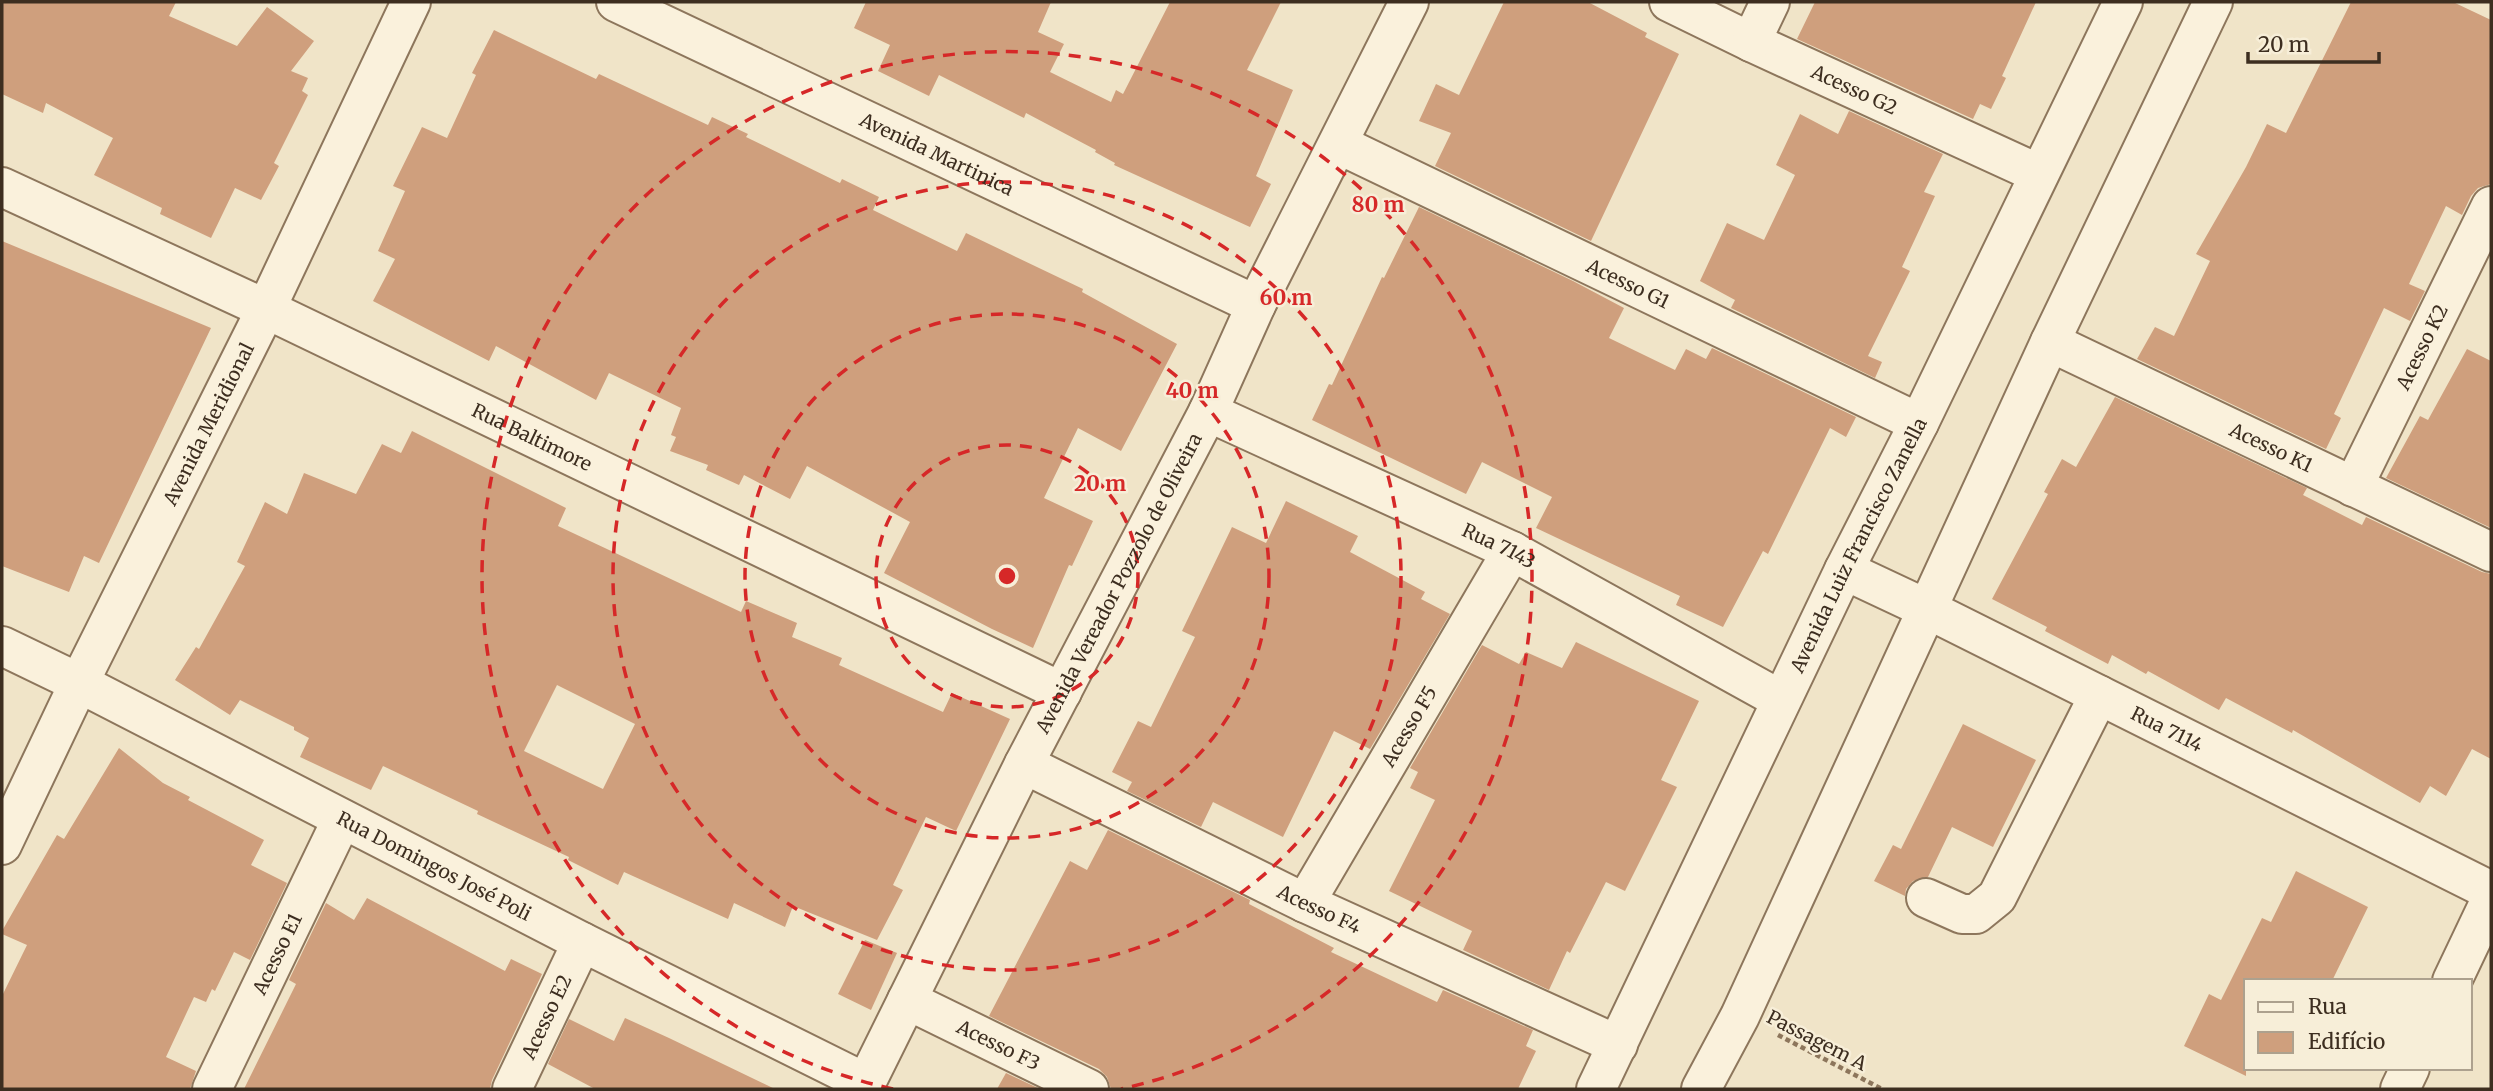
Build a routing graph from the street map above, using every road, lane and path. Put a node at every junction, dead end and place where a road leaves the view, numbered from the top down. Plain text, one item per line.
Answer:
1 (411, 2) edge
2 (616, 2) edge
3 (1409, 2) edge
4 (1669, 2) edge
5 (1770, 2) edge
6 (2123, 2) edge
7 (2213, 2) edge
8 (1751, 42) junction
9 (1338, 144) junction
10 (2039, 174) junction
11 (2, 187) edge
12 (2491, 206) edge
13 (1256, 305) junction
14 (266, 309) junction
15 (2050, 342) junction
16 (1208, 412) junction
17 (1919, 423) junction
18 (2353, 487) junction
19 (1512, 551) junction
20 (2491, 552) edge
21 (1844, 570) junction
22 (1927, 609) junction
23 (2, 646) edge
24 (79, 683) junction
25 (1062, 692) junction
26 (2099, 695) junction
27 (1781, 700) junction
28 (1024, 764) junction
29 (342, 819) junction
30 (2, 845) edge
31 (2491, 891) edge
32 (1926, 898) dead end
33 (2491, 899) edge
34 (1305, 903) junction
35 (582, 942) junction
36 (2453, 979) edge
37 (907, 1000) junction
38 (1740, 1016) junction
39 (1618, 1045) junction
40 (2409, 1070) edge
41 (864, 1086) edge
42 (212, 1089) edge
43 (512, 1089) edge
44 (1089, 1089) edge
45 (1596, 1089) edge
46 (1701, 1089) edge
47 (1882, 1089) edge
48 (2400, 1089) edge

1 - 14 street, Avenida Meridional
2 - 13 street, Avenida Martinica
3 - 9 street, Avenida Vereador Pozzolo de Oliveira
4 - 8 street, Acesso G2
5 - 8 street
6 - 10 street, Avenida Luiz Francisco Zanella
7 - 15 street
8 - 10 street, Acesso G2
9 - 13 street, Avenida Vereador Pozzolo de Oliveira
9 - 17 street, Acesso G1
10 - 17 street, Avenida Luiz Francisco Zanella
11 - 14 street, Rua Baltimore
12 - 18 street, Acesso K2
13 - 16 street, Avenida Vereador Pozzolo de Oliveira
14 - 24 street, Avenida Meridional
14 - 25 street, Rua Baltimore
15 - 18 street, Acesso K1
15 - 22 street
16 - 19 street, Rua 7143
16 - 25 street, Avenida Vereador Pozzolo de Oliveira
17 - 21 street, Avenida Luiz Francisco Zanella
18 - 20 street, Acesso K1
19 - 27 street, Rua 7143
19 - 34 street, Acesso F5
21 - 22 street, Rua 7114
21 - 27 street, Avenida Luiz Francisco Zanella
22 - 26 street, Rua 7114
22 - 38 street
23 - 24 street, Rua Domingos José Poli
24 - 29 street, Rua Domingos José Poli
24 - 30 street, Avenida Meridional
25 - 28 street, Avenida Vereador Pozzolo de Oliveira
26 - 31 street, Rua 7114
26 - 32 street
27 - 39 street, Avenida Luiz Francisco Zanella
28 - 34 street, Acesso F4
28 - 37 street, Avenida Vereador Pozzolo de Oliveira
29 - 35 street, Rua Domingos José Poli
29 - 42 street, Acesso E1
33 - 36 street
34 - 39 street, Acesso F4
35 - 41 street, Rua Domingos José Poli
35 - 43 street, Acesso E2
37 - 41 street, Avenida Vereador Pozzolo de Oliveira
37 - 44 street, Acesso F3
38 - 46 street
38 - 47 path, Passagem A
39 - 45 street, Avenida Luiz Francisco Zanella
40 - 48 street

